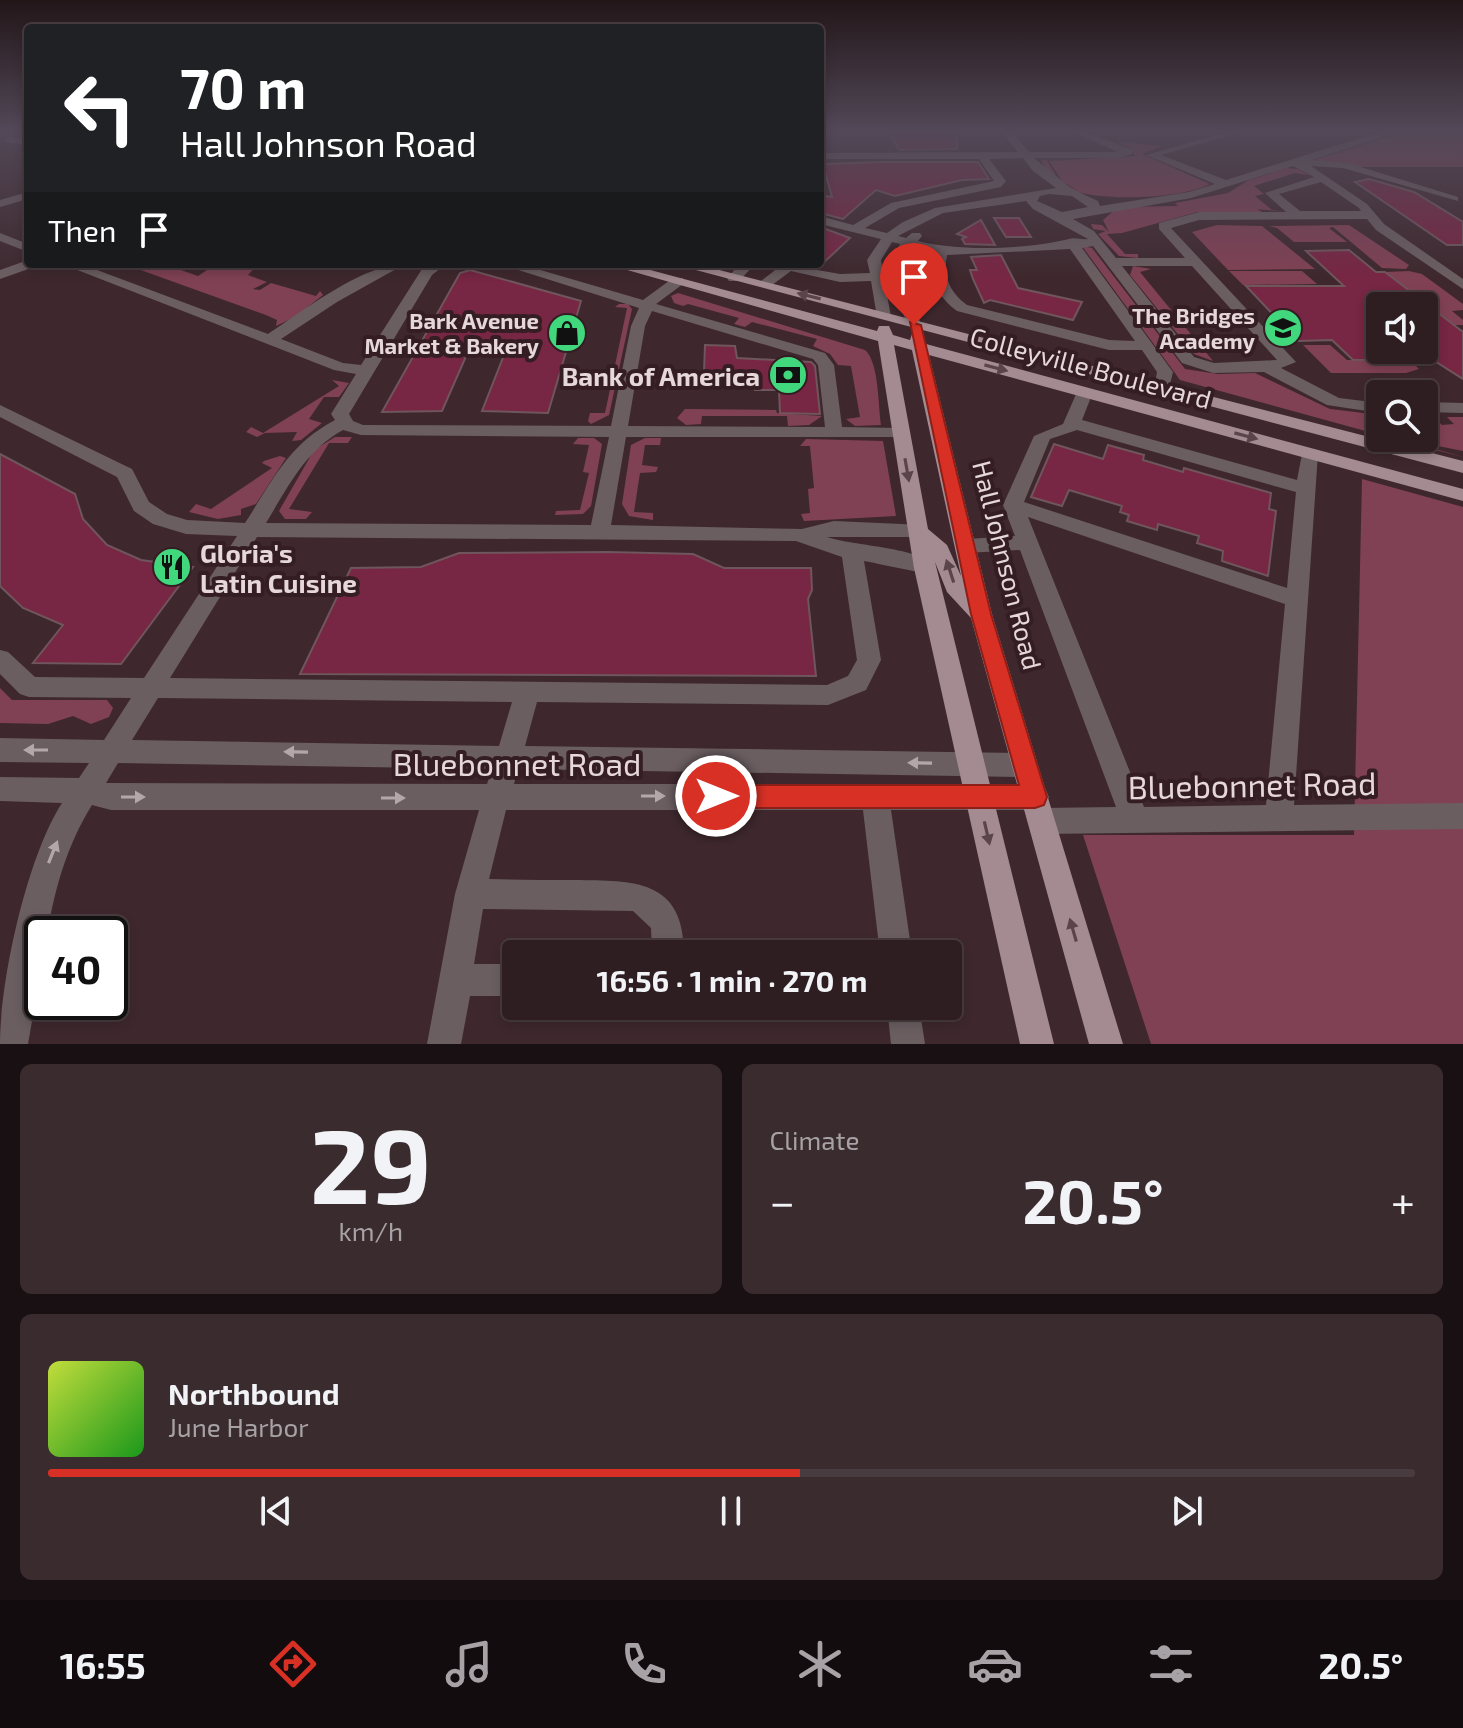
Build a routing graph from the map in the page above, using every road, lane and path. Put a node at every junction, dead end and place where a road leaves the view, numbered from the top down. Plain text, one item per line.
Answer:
1 (1000, 181) edge
2 (1030, 181) edge
3 (1037, 181) edge
4 (1054, 181) edge
5 (1218, 181) edge
6 (1237, 181) edge
7 (1313, 181) edge
8 (1326, 181) edge
9 (1394, 181) edge
10 (1226, 184) junction
11 (24, 189) edge
12 (1036, 194) junction
13 (1074, 194) junction
14 (0, 196) edge
15 (24, 196) edge
16 (929, 196) junction
17 (1147, 201) junction
18 (1459, 201) edge
19 (987, 202) junction
20 (0, 204) edge
21 (957, 212) junction
22 (1050, 212) junction
23 (1090, 212) junction
24 (1297, 215) junction
25 (1371, 215) junction
26 (824, 221) edge
27 (856, 228) junction
28 (892, 236) junction
29 (0, 237) edge
30 (1093, 238) junction
31 (1071, 242) junction
32 (905, 243) junction
33 (24, 246) edge
34 (941, 251) junction
35 (1112, 262) junction
36 (1196, 262) junction
37 (24, 266) edge
38 (80, 268) edge
39 (390, 268) edge
40 (433, 268) edge
41 (521, 268) edge
42 (628, 268) edge
43 (704, 268) edge
44 (744, 268) edge
45 (786, 268) edge
46 (798, 268) edge
47 (0, 275) edge
48 (876, 277) junction
49 (734, 278) junction
50 (678, 281) junction
51 (763, 285) junction
52 (1463, 285) edge
53 (648, 303) junction
54 (914, 325) junction
55 (884, 327) junction
56 (270, 340) junction
57 (1146, 346) junction
58 (920, 348) junction
59 (1267, 367) junction
60 (366, 370) junction
61 (1162, 389) junction
62 (1085, 392) junction
63 (1438, 407) edge
64 (1366, 408) edge
65 (1463, 408) edge
66 (0, 410) edge
67 (342, 423) junction
68 (1072, 423) junction
69 (618, 430) junction
70 (834, 433) junction
71 (900, 433) junction
72 (1309, 453) junction
73 (1463, 467) edge
74 (1305, 488) junction
75 (1463, 495) edge
76 (1013, 505) junction
77 (252, 530) junction
78 (917, 530) junction
79 (600, 532) junction
80 (804, 535) junction
81 (1027, 542) junction
82 (967, 546) junction
83 (852, 552) junction
84 (925, 568) junction
85 (1295, 599) junction
86 (981, 614) junction
87 (0, 659) edge
88 (150, 689) junction
89 (527, 693) junction
90 (0, 750) edge
91 (112, 750) junction
92 (512, 755) junction
93 (969, 764) junction
94 (1025, 765) junction
95 (0, 789) edge
96 (85, 791) junction
97 (875, 796) junction
98 (978, 797) junction
99 (494, 798) junction
100 (1038, 809) junction
101 (1279, 818) junction
102 (1135, 820) junction
103 (1460, 820) edge
104 (470, 894) junction
105 (666, 940) edge
106 (894, 940) edge
107 (458, 980) junction
108 (502, 980) edge
109 (905, 1020) edge
110 (11, 1044) edge
111 (444, 1044) edge
112 (908, 1044) edge
113 (1037, 1044) edge
114 (1106, 1044) edge

1 - 16 street
2 - 19 street
3 - 12 street
4 - 13 street
5 - 10 street
6 - 10 street
7 - 24 street
8 - 25 street
9 - 18 street
10 - 17 street
11 - 14 street
12 - 13 street
12 - 19 street
12 - 22 street
13 - 17 street
13 - 23 street
15 - 20 street
16 - 21 street
16 - 27 street
17 - 23 street
19 - 21 street
21 - 22 street
21 - 28 street
21 - 32 street
22 - 23 street
22 - 30 street
23 - 30 street
24 - 25 street
24 - 36 street
25 - 52 street
26 - 27 street
27 - 28 street
28 - 32 street
28 - 48 street
29 - 33 street
30 - 31 street
30 - 35 street
31 - 34 street
31 - 57 street
32 - 34 street
32 - 54 street, Hall Johnson Road
34 - 57 street
35 - 36 street
35 - 59 street
36 - 59 street
37 - 47 street
38 - 56 street
39 - 56 street
40 - 60 street
41 - 53 street
42 - 50 main road, Colleyville Boulevard
43 - 49 main road, Colleyville Boulevard
44 - 49 street
45 - 51 street
46 - 48 street
48 - 55 street
49 - 51 main road, Colleyville Boulevard
50 - 53 street
50 - 55 main road, Colleyville Boulevard
55 -> 51 main road, Colleyville Boulevard
53 - 69 street
53 - 70 street
54 - 55 main road, Colleyville Boulevard
54 - 58 main road, Hall Johnson Road
54 - 61 main road, Colleyville Boulevard
55 - 58 main road, Colleyville Boulevard
55 - 71 main road
56 - 60 street
57 - 61 street
58 -> 62 main road, Colleyville Boulevard
58 - 82 main road, Hall Johnson Road
59 - 64 street
60 - 67 street
61 - 73 main road, Colleyville Boulevard
62 - 68 street
62 -> 72 main road, Colleyville Boulevard
63 - 65 street
66 - 77 street
67 - 69 street
67 - 77 street
68 - 74 street
68 - 76 street
69 - 70 street
69 - 79 street
70 - 71 street
71 -> 78 main road
72 - 74 street
72 - 75 main road, Colleyville Boulevard
74 - 85 street
76 - 81 street
76 - 85 street
77 - 79 street
77 - 88 street
78 - 80 street
78 - 84 main road
86 -> 78 main road
79 - 80 street
80 - 83 street
81 - 82 street
81 - 102 street
82 - 86 main road, Hall Johnson Road
83 - 84 street
83 - 89 street
84 - 93 main road
85 - 101 street
86 - 94 main road, Hall Johnson Road
87 - 88 street
88 - 89 street
88 - 91 street
89 - 92 street
91 -> 90 street, Bluebonnet Road
92 -> 91 street, Bluebonnet Road
91 - 96 street
93 -> 92 street, Bluebonnet Road
92 - 99 street
93 - 94 street, Bluebonnet Road
93 - 98 main road
94 - 100 main road, Hall Johnson Road
95 - 96 street, Bluebonnet Road
96 -> 99 street, Bluebonnet Road
110 -> 96 street
97 - 98 street, Bluebonnet Road
99 -> 97 street, Bluebonnet Road
97 - 106 street
98 - 100 street, Bluebonnet Road
98 -> 113 main road
99 - 104 street
100 - 102 street, Bluebonnet Road
114 -> 100 main road, Hall Johnson Road
101 - 102 street, Bluebonnet Road
101 - 103 street, Bluebonnet Road
104 - 105 street
104 - 107 street
107 - 108 street
107 - 111 street
109 - 112 street

